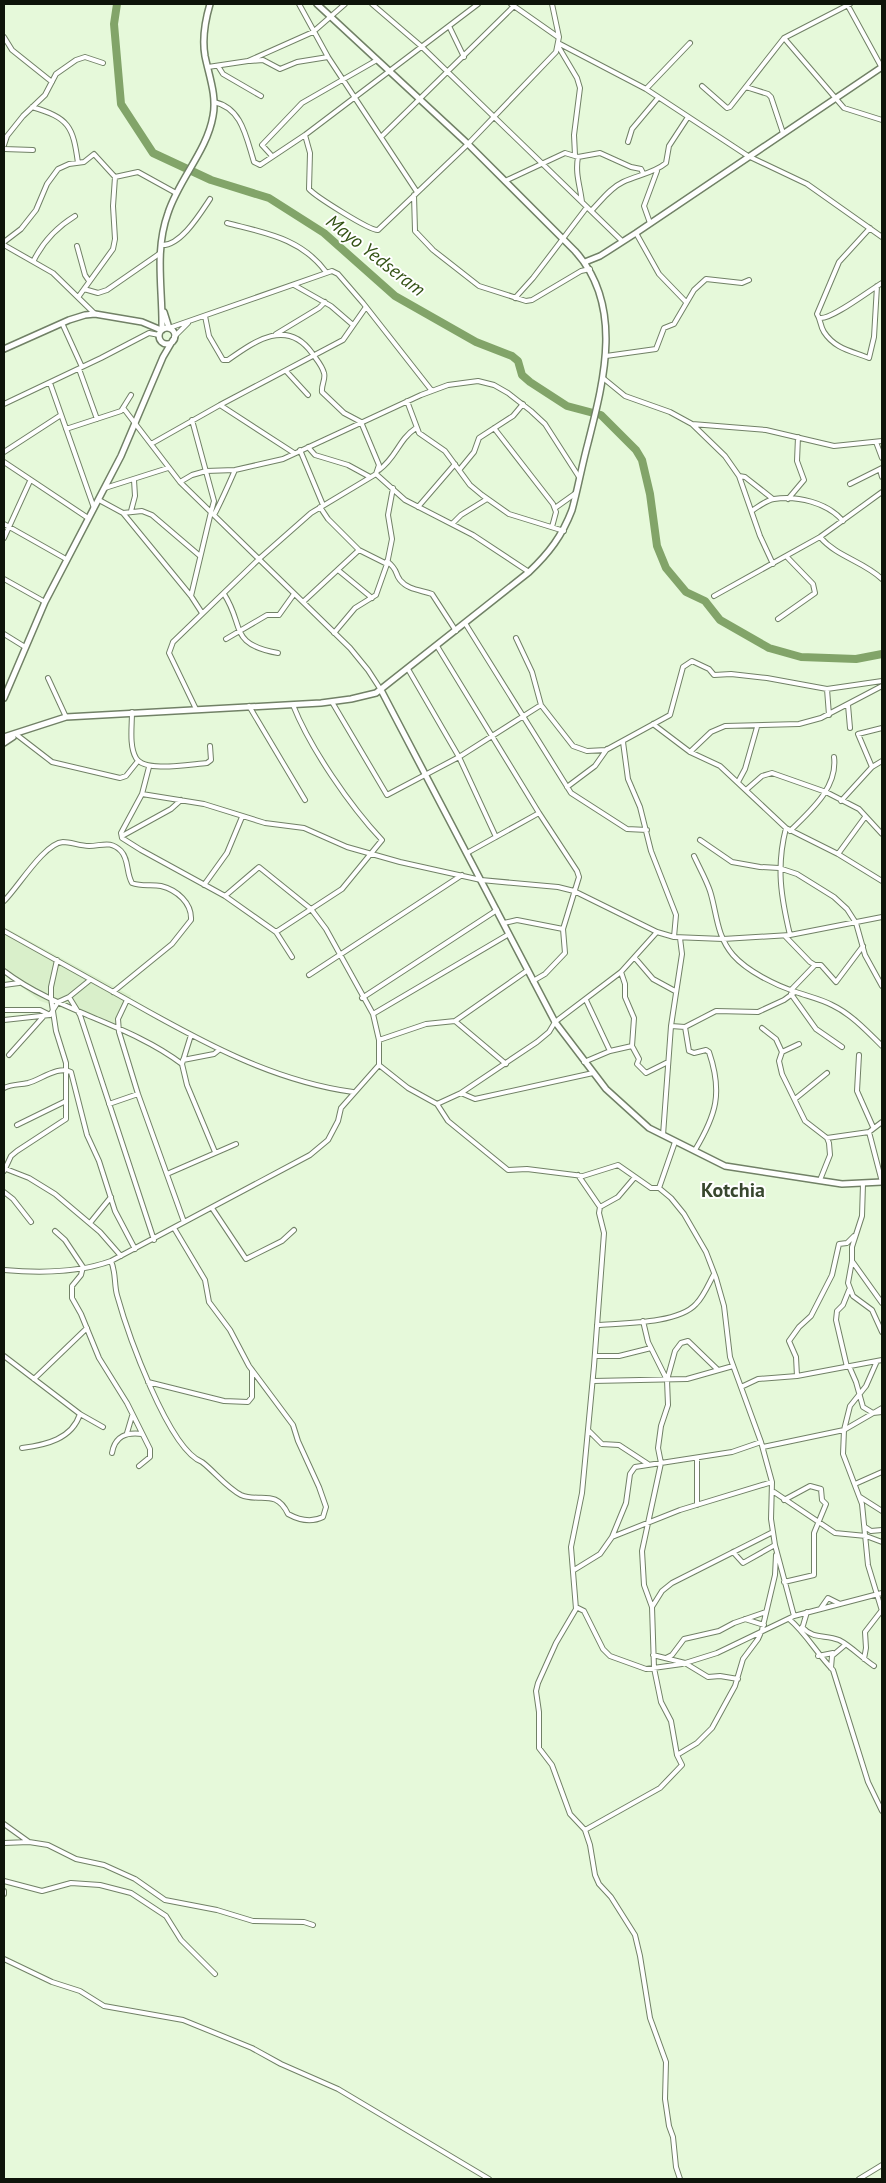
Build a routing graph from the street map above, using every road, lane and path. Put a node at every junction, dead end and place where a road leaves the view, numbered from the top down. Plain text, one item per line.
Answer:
1 (210, 4) edge
2 (300, 4) edge
3 (317, 4) edge
4 (345, 4) edge
5 (372, 4) edge
6 (478, 4) edge
7 (552, 4) edge
8 (848, 4) edge
9 (512, 5) edge
10 (330, 17) junction
11 (449, 26) junction
12 (313, 32) junction
13 (4, 37) edge
14 (559, 37) junction
15 (784, 38) junction
16 (690, 43) dead end
17 (558, 44) junction
18 (421, 46) junction
19 (328, 57) junction
20 (464, 57) junction
21 (377, 60) junction
22 (248, 61) junction
23 (102, 63) dead end
24 (218, 66) junction
25 (208, 67) junction
26 (882, 68) edge
27 (389, 71) junction
28 (448, 72) junction
29 (343, 79) junction
30 (52, 82) junction
31 (702, 86) dead end
32 (746, 87) junction
33 (646, 89) junction
34 (261, 96) dead end
35 (354, 97) junction
36 (658, 98) junction
37 (834, 98) junction
38 (420, 100) junction
39 (214, 102) junction
40 (32, 107) junction
41 (494, 116) junction
42 (688, 117) junction
43 (882, 120) edge
44 (783, 133) junction
45 (305, 135) junction
46 (382, 136) junction
47 (628, 142) dead end
48 (468, 144) junction
49 (4, 147) edge
50 (33, 150) dead end
51 (272, 156) junction
52 (577, 156) junction
53 (748, 156) junction
54 (78, 163) junction
55 (541, 163) junction
56 (657, 171) junction
57 (643, 173) junction
58 (115, 177) junction
59 (505, 182) junction
60 (176, 193) junction
61 (416, 194) junction
62 (210, 199) dead end
63 (582, 202) junction
64 (587, 207) junction
65 (591, 211) junction
66 (75, 216) dead end
67 (227, 223) dead end
68 (650, 223) junction
69 (870, 228) junction
70 (636, 233) junction
71 (882, 237) edge
72 (562, 238) junction
73 (622, 241) junction
74 (4, 242) edge
75 (4, 245) edge
76 (77, 246) dead end
77 (160, 246) junction
78 (159, 254) junction
79 (600, 256) junction
80 (34, 260) junction
81 (585, 262) junction
82 (590, 269) junction
83 (581, 271) junction
84 (326, 272) junction
85 (749, 280) dead end
86 (89, 281) junction
87 (882, 283) edge
88 (294, 285) junction
89 (877, 286) junction
90 (84, 289) junction
91 (79, 296) junction
92 (515, 298) junction
93 (326, 302) junction
94 (686, 302) junction
95 (366, 306) junction
96 (163, 311) junction
97 (95, 314) junction
98 (204, 316) junction
99 (820, 318) junction
100 (62, 323) junction
101 (188, 323) junction
102 (354, 326) junction
103 (169, 328) junction
104 (161, 334) junction
105 (274, 336) junction
106 (173, 339) junction
107 (4, 349) edge
108 (314, 355) junction
109 (606, 356) junction
110 (163, 358) junction
111 (81, 368) junction
112 (286, 371) junction
113 (603, 378) junction
114 (50, 383) junction
115 (432, 391) junction
116 (131, 395) dead end
117 (308, 395) dead end
118 (407, 401) junction
119 (4, 404) edge
120 (522, 404) junction
121 (220, 405) junction
122 (124, 410) junction
123 (61, 415) junction
124 (97, 419) junction
125 (192, 420) junction
126 (361, 422) junction
127 (136, 424) junction
128 (692, 424) junction
129 (416, 428) junction
130 (494, 428) junction
131 (66, 429) junction
132 (798, 437) junction
133 (876, 442) junction
134 (882, 442) edge
135 (151, 444) junction
136 (308, 446) junction
137 (300, 450) junction
138 (4, 452) edge
139 (294, 453) junction
140 (882, 458) edge
141 (4, 462) edge
142 (455, 464) junction
143 (168, 468) junction
144 (460, 469) junction
145 (881, 469) edge
146 (234, 470) junction
147 (206, 471) junction
148 (378, 472) junction
149 (739, 476) junction
150 (370, 477) junction
151 (579, 477) junction
152 (882, 477) edge
153 (134, 480) junction
154 (30, 481) junction
155 (180, 482) junction
156 (850, 484) dead end
157 (105, 488) junction
158 (393, 488) junction
159 (882, 492) edge
160 (576, 493) junction
161 (487, 499) junction
162 (773, 499) junction
163 (788, 499) junction
164 (99, 500) junction
165 (321, 506) junction
166 (418, 508) junction
167 (555, 508) junction
168 (94, 509) junction
169 (752, 510) junction
170 (131, 511) junction
171 (123, 513) junction
172 (212, 513) junction
173 (88, 518) junction
174 (843, 521) junction
175 (4, 524) edge
176 (452, 524) junction
177 (9, 527) junction
178 (552, 527) junction
179 (564, 531) junction
180 (820, 537) junction
181 (4, 538) edge
182 (359, 550) junction
183 (200, 556) junction
184 (787, 557) junction
185 (260, 558) junction
186 (66, 559) junction
187 (387, 563) junction
188 (773, 564) junction
189 (338, 570) junction
190 (529, 572) junction
191 (882, 579) edge
192 (4, 580) edge
193 (224, 594) junction
194 (294, 594) junction
195 (192, 596) junction
196 (714, 596) dead end
197 (372, 598) junction
198 (45, 602) junction
199 (303, 602) junction
200 (202, 613) junction
201 (778, 619) dead end
202 (465, 624) junction
203 (238, 630) junction
204 (456, 631) junction
205 (334, 633) junction
206 (4, 634) edge
207 (516, 638) dead end
208 (226, 639) dead end
209 (437, 646) junction
210 (25, 647) junction
211 (278, 653) dead end
212 (408, 668) junction
213 (48, 678) dead end
214 (882, 681) edge
215 (882, 686) edge
216 (6, 687) edge
217 (826, 689) junction
218 (381, 690) junction
219 (4, 698) edge
220 (332, 702) junction
221 (293, 705) junction
222 (541, 705) junction
223 (848, 705) junction
224 (249, 706) junction
225 (196, 709) junction
226 (132, 712) junction
227 (829, 715) junction
228 (524, 716) junction
229 (66, 717) junction
230 (653, 724) junction
231 (757, 727) junction
232 (850, 728) dead end
233 (882, 728) edge
234 (15, 735) junction
235 (493, 736) junction
236 (4, 738) edge
237 (623, 742) junction
238 (4, 743) edge
239 (210, 746) dead end
240 (607, 749) junction
241 (690, 752) junction
242 (459, 757) junction
243 (834, 757) dead end
244 (138, 761) junction
245 (882, 761) edge
246 (150, 767) junction
247 (872, 767) junction
248 (425, 775) junction
249 (738, 782) junction
250 (567, 787) junction
251 (746, 790) junction
252 (826, 792) junction
253 (142, 794) junction
254 (181, 800) junction
255 (305, 800) dead end
256 (841, 801) junction
257 (539, 813) junction
258 (242, 817) junction
259 (865, 817) junction
260 (647, 830) junction
261 (788, 830) junction
262 (882, 834) edge
263 (122, 836) junction
264 (496, 837) junction
265 (700, 840) dead end
266 (467, 853) junction
267 (371, 854) junction
268 (838, 854) junction
269 (694, 856) dead end
270 (779, 868) junction
271 (463, 874) junction
272 (481, 880) junction
273 (882, 881) edge
274 (204, 885) junction
275 (574, 891) junction
276 (225, 896) junction
277 (4, 901) edge
278 (312, 909) junction
279 (497, 910) junction
280 (882, 917) edge
281 (504, 923) junction
282 (856, 923) junction
283 (563, 930) junction
284 (4, 931) edge
285 (276, 932) junction
286 (657, 932) junction
287 (509, 934) junction
288 (788, 935) junction
289 (674, 937) junction
290 (680, 938) junction
291 (723, 938) junction
292 (863, 946) junction
293 (292, 956) dead end
294 (340, 956) junction
295 (635, 958) junction
296 (57, 960) junction
297 (815, 966) junction
298 (528, 970) junction
299 (4, 971) edge
300 (621, 972) junction
301 (310, 975) dead end
302 (90, 980) junction
303 (533, 980) junction
304 (19, 983) junction
305 (4, 985) edge
306 (882, 986) edge
307 (675, 991) junction
308 (113, 992) junction
309 (792, 992) junction
310 (69, 997) junction
311 (51, 998) junction
312 (362, 998) junction
313 (127, 1000) junction
314 (586, 1000) junction
315 (58, 1002) junction
316 (4, 1010) edge
317 (77, 1010) junction
318 (53, 1011) junction
319 (373, 1014) junction
320 (50, 1015) junction
321 (43, 1017) junction
322 (4, 1020) edge
323 (455, 1021) junction
324 (555, 1022) junction
325 (671, 1026) junction
326 (684, 1027) junction
327 (118, 1028) junction
328 (762, 1028) dead end
329 (191, 1035) junction
330 (379, 1040) junction
331 (799, 1044) dead end
332 (632, 1046) junction
333 (882, 1046) edge
334 (842, 1047) dead end
335 (219, 1050) junction
336 (610, 1051) junction
337 (782, 1052) junction
338 (859, 1055) dead end
339 (9, 1056) dead end
340 (183, 1062) junction
341 (584, 1062) junction
342 (668, 1062) junction
343 (506, 1064) junction
344 (379, 1065) junction
345 (66, 1070) junction
346 (593, 1073) junction
347 (827, 1073) dead end
348 (4, 1088) edge
349 (353, 1092) junction
350 (460, 1093) junction
351 (138, 1094) junction
352 (796, 1098) junction
353 (66, 1101) junction
354 (109, 1104) junction
355 (437, 1104) junction
356 (882, 1122) edge
357 (17, 1125) dead end
358 (873, 1127) junction
359 (869, 1132) junction
360 (663, 1135) junction
361 (827, 1138) junction
362 (675, 1142) junction
363 (236, 1144) dead end
364 (695, 1150) junction
365 (215, 1152) junction
366 (5, 1170) edge
367 (167, 1174) junction
368 (578, 1175) junction
369 (635, 1177) junction
370 (820, 1180) junction
371 (882, 1182) edge
372 (862, 1184) junction
373 (659, 1188) junction
374 (4, 1192) edge
375 (111, 1197) junction
376 (600, 1207) junction
377 (212, 1208) junction
378 (31, 1222) dead end
379 (184, 1222) junction
380 (90, 1223) junction
381 (174, 1228) junction
382 (294, 1230) dead end
383 (54, 1231) dead end
384 (854, 1236) junction
385 (154, 1240) junction
386 (135, 1249) junction
387 (122, 1256) junction
388 (111, 1261) junction
389 (852, 1262) junction
390 (83, 1267) junction
391 (4, 1270) edge
392 (714, 1274) junction
393 (850, 1290) junction
394 (882, 1302) edge
395 (643, 1321) junction
396 (597, 1325) junction
397 (87, 1328) junction
398 (882, 1332) edge
399 (651, 1348) junction
400 (4, 1356) edge
401 (595, 1356) junction
402 (880, 1361) edge
403 (733, 1366) junction
404 (848, 1366) junction
405 (252, 1370) junction
406 (718, 1370) junction
407 (797, 1376) junction
408 (34, 1379) junction
409 (667, 1380) junction
410 (148, 1382) junction
411 (593, 1382) junction
412 (741, 1387) junction
413 (858, 1396) junction
414 (882, 1408) edge
415 (882, 1412) edge
416 (875, 1413) junction
417 (80, 1414) junction
418 (132, 1416) junction
419 (103, 1427) dead end
420 (844, 1430) junction
421 (588, 1431) junction
422 (127, 1433) junction
423 (142, 1434) junction
424 (761, 1442) junction
425 (763, 1447) junction
426 (22, 1448) dead end
427 (112, 1453) dead end
428 (697, 1459) junction
429 (661, 1463) junction
430 (648, 1464) junction
431 (139, 1466) dead end
432 (882, 1472) edge
433 (772, 1482) junction
434 (855, 1484) junction
435 (773, 1492) junction
436 (860, 1497) junction
437 (784, 1500) junction
438 (696, 1504) junction
439 (882, 1511) edge
440 (648, 1522) junction
441 (818, 1522) junction
442 (865, 1527) junction
443 (882, 1530) edge
444 (773, 1532) junction
445 (866, 1536) junction
446 (612, 1537) junction
447 (882, 1542) edge
448 (775, 1545) junction
449 (777, 1551) junction
450 (733, 1552) junction
451 (574, 1570) junction
452 (784, 1582) junction
453 (882, 1593) edge
454 (876, 1595) junction
455 (840, 1604) junction
456 (576, 1607) junction
457 (652, 1607) junction
458 (821, 1608) junction
459 (882, 1610) edge
460 (766, 1612) junction
461 (807, 1612) junction
462 (791, 1618) junction
463 (745, 1619) junction
464 (763, 1627) junction
465 (802, 1629) junction
466 (845, 1645) junction
467 (835, 1653) junction
468 (653, 1655) junction
469 (818, 1656) junction
470 (666, 1658) junction
471 (864, 1659) junction
472 (685, 1663) junction
473 (874, 1666) dead end
474 (654, 1668) junction
475 (831, 1668) junction
476 (738, 1678) junction
477 (677, 1755) junction
478 (882, 1811) edge
479 (4, 1824) edge
480 (585, 1830) junction
481 (29, 1842) junction
482 (4, 1843) edge
483 (4, 1880) edge
484 (313, 1925) dead end
485 (5, 1961) edge
486 (214, 1974) dead end
487 (882, 2165) edge
488 (488, 2179) edge
489 (680, 2179) edge
490 (859, 2179) edge

1 - 25 main road
2 - 12 street
3 - 10 main road
4 - 10 street
5 - 18 street
6 - 11 street
7 - 14 street
8 - 15 street
8 - 26 street
9 - 14 street
9 - 20 street
10 - 12 street
10 - 21 main road
11 - 18 street
11 - 20 street
12 - 19 street
12 - 22 street
13 - 30 street
14 - 17 street
15 - 32 street
15 - 37 street
16 - 33 street
17 - 33 street
17 - 41 street
17 - 52 street
18 - 27 street
18 - 28 street
19 - 22 street
19 - 29 street
20 - 28 street
21 - 27 main road
21 - 29 street
22 - 24 street
23 - 30 street
24 - 25 street
24 - 34 street
25 - 39 main road
26 - 37 main road
27 - 35 street
27 - 38 main road
28 - 38 street
28 - 41 street
29 - 35 street
29 - 51 street
30 - 40 street
31 - 32 street
32 - 44 street
33 - 36 street
35 - 45 street
35 - 46 street
36 - 42 street
36 - 47 street
37 - 43 street
37 - 44 main road
38 - 46 street
38 - 48 main road
39 - 51 street
39 - 60 main road
40 - 49 street
40 - 54 street
41 - 48 street
41 - 55 street
42 - 53 street
42 - 56 street
44 - 53 main road
45 - 51 street
45 - 61 street
46 - 61 street
48 - 59 main road
48 - 61 street
49 - 50 street
52 - 55 street
52 - 57 street
52 - 63 street
53 - 68 main road
53 - 69 street
54 - 58 street
54 - 74 street
55 - 59 street
55 - 63 street
56 - 57 street
56 - 68 street
57 - 65 street
58 - 60 street
58 - 86 street
59 - 72 main road
60 - 77 main road
61 - 92 street
62 - 77 street
63 - 64 street
64 - 65 street
64 - 72 street
65 - 73 street
66 - 80 street
67 - 84 street
68 - 70 main road
69 - 71 street
69 - 99 street
70 - 73 main road
70 - 94 street
72 - 81 main road
72 - 92 street
73 - 79 main road
75 - 80 street
76 - 86 street
77 - 78 main road
78 - 90 street
78 - 96 main road
79 - 81 main road
79 - 82 main road
80 - 91 street
81 - 82 main road
81 - 83 street
82 - 83 street
82 - 109 main road
83 - 92 street
84 - 88 street
84 - 95 street
85 - 94 street
86 - 90 street
87 - 89 street
88 - 93 street
88 - 98 street
89 - 99 street
89 - 99 street
90 - 91 street
91 - 97 street
93 - 102 street
93 - 105 street
94 - 109 street
95 - 102 street
95 - 115 street
96 - 103 main road
96 - 104 main road
97 - 100 main road
97 - 104 main road
98 - 101 street
98 - 105 street
100 - 107 main road
100 - 111 street
101 - 103 street
101 - 106 street
102 - 108 street
103 - 104 main road
103 - 106 main road
104 - 106 main road
104 - 110 main road
104 - 111 street
105 - 108 street
106 - 110 main road
108 - 112 street
108 - 126 street
109 - 113 main road
110 - 127 main road
111 - 114 street
111 - 124 street
112 - 117 street
112 - 121 street
113 - 128 street
113 - 151 main road
114 - 119 street
114 - 123 street
115 - 118 street
115 - 120 street
116 - 122 street
118 - 126 street
118 - 129 street
120 - 130 street
120 - 151 street
121 - 125 street
121 - 139 street
122 - 124 street
122 - 127 street
123 - 131 street
123 - 138 street
124 - 131 street
125 - 135 street
125 - 147 street
126 - 136 street
126 - 148 street
127 - 135 street
127 - 157 main road
128 - 132 street
128 - 149 street
129 - 142 street
129 - 148 street
130 - 144 street
130 - 167 street
131 - 168 street
132 - 133 street
132 - 163 street
133 - 134 street
133 - 140 street
135 - 143 street
136 - 137 street
136 - 150 street
137 - 139 street
137 - 165 street
139 - 146 street
141 - 154 street
142 - 144 street
142 - 166 street
143 - 153 street
143 - 155 street
144 - 161 street
145 - 152 street
145 - 156 street
146 - 147 street
146 - 172 street
147 - 155 street
147 - 172 street
148 - 150 street
148 - 158 street
149 - 162 street
149 - 169 street
150 - 165 street
151 - 160 main road
153 - 157 street
153 - 170 street
154 - 173 street
154 - 177 street
155 - 172 street
157 - 164 main road
158 - 166 street
158 - 187 street
159 - 174 street
160 - 167 street
160 - 179 main road
161 - 176 street
161 - 178 street
162 - 163 street
162 - 169 street
163 - 174 street
164 - 168 main road
164 - 171 street
165 - 182 street
165 - 185 street
166 - 176 street
167 - 178 street
168 - 173 main road
169 - 188 street
170 - 171 street
170 - 183 street
171 - 195 street
172 - 183 street
172 - 185 street
173 - 186 main road
174 - 180 street
175 - 177 street
176 - 190 street
177 - 181 street
177 - 186 street
178 - 179 street
179 - 190 main road
180 - 184 street
180 - 191 street
182 - 187 street
182 - 189 street
183 - 195 street
184 - 188 street
184 - 201 street
185 - 193 street
185 - 194 street
186 - 198 main road
187 - 197 street
187 - 204 street
188 - 196 street
189 - 197 street
189 - 199 street
190 - 202 main road
192 - 198 street
193 - 200 street
193 - 203 street
194 - 199 street
194 - 203 street
195 - 200 street
197 - 205 street
198 - 210 main road
199 - 205 street
200 - 225 street
202 - 204 main road
202 - 228 street
203 - 208 street
203 - 211 street
204 - 209 main road
205 - 218 street
206 - 210 street
207 - 222 street
209 - 212 main road
209 - 235 street
210 - 216 main road
212 - 218 main road
212 - 242 street
213 - 229 street
214 - 217 street
215 - 223 street
216 - 219 main road
217 - 227 street
217 - 230 street
218 - 220 main road
218 - 248 main road
220 - 221 main road
220 - 248 street
221 - 224 main road
221 - 267 street
222 - 228 street
222 - 240 street
223 - 227 street
223 - 232 street
224 - 225 main road
224 - 255 street
225 - 226 main road
226 - 229 main road
226 - 244 street
227 - 231 street
228 - 235 street
228 - 250 street
229 - 234 main road
230 - 237 street
230 - 241 street
231 - 241 street
231 - 249 street
233 - 247 street
234 - 236 main road
234 - 238 main road
234 - 244 street
235 - 242 street
235 - 257 street
237 - 240 street
237 - 260 street
239 - 246 street
240 - 250 street
241 - 249 street
242 - 248 street
242 - 264 street
243 - 252 street
244 - 246 street
245 - 247 street
246 - 253 street
247 - 256 street
248 - 266 main road
249 - 251 street
250 - 260 street
251 - 252 street
251 - 261 street
252 - 256 street
252 - 261 street
253 - 254 street
253 - 263 street
254 - 258 street
254 - 263 street
256 - 259 street
257 - 264 street
257 - 275 street
258 - 267 street
258 - 274 street
259 - 262 street
259 - 268 street
260 - 289 street
261 - 268 street
261 - 270 street
263 - 274 street
264 - 266 street
265 - 270 street
266 - 272 main road
267 - 271 street
267 - 278 street
268 - 273 street
269 - 291 street
270 - 282 street
270 - 288 street
271 - 272 street
271 - 294 street
272 - 275 street
272 - 279 main road
274 - 276 street
275 - 283 street
275 - 286 street
276 - 278 street
276 - 285 street
277 - 308 street
278 - 285 street
278 - 294 street
279 - 281 main road
279 - 312 street
280 - 282 street
281 - 283 street
281 - 287 main road
282 - 288 street
282 - 292 street
283 - 303 street
284 - 296 street
285 - 293 street
286 - 289 street
286 - 295 street
287 - 298 main road
287 - 319 street
288 - 291 street
288 - 297 street
289 - 290 street
290 - 291 street
290 - 307 street
291 - 309 street
292 - 297 street
292 - 306 street
294 - 301 street
294 - 312 street
295 - 300 street
295 - 307 street
296 - 302 street
296 - 311 street
297 - 309 street
298 - 303 main road
298 - 323 street
299 - 304 street
300 - 314 street
300 - 332 street
302 - 308 street
302 - 310 street
303 - 324 main road
304 - 305 street
304 - 311 street
307 - 325 street
308 - 313 street
309 - 326 street
309 - 333 street
309 - 334 street
310 - 315 street
310 - 317 street
311 - 315 street
311 - 318 street
312 - 319 street
313 - 327 street
313 - 329 street
314 - 324 street
314 - 336 street
315 - 317 street
315 - 318 street
316 - 320 street
317 - 327 street
317 - 354 street
318 - 320 street
318 - 345 street
319 - 330 street
320 - 321 street
321 - 322 street
321 - 339 street
323 - 330 street
323 - 343 street
324 - 341 main road
324 - 343 street
325 - 326 street
325 - 342 street
326 - 364 street
327 - 340 street
327 - 351 street
328 - 337 street
329 - 335 street
329 - 340 street
330 - 344 street
331 - 337 street
332 - 336 street
332 - 342 street
335 - 340 street
335 - 349 street
336 - 341 street
337 - 352 street
338 - 358 street
340 - 365 street
341 - 346 main road
342 - 360 street
343 - 350 street
344 - 349 street
344 - 355 street
345 - 348 street
345 - 353 street
345 - 375 street
346 - 350 street
346 - 360 main road
347 - 352 street
349 - 377 street
350 - 355 street
351 - 354 street
351 - 367 street
352 - 361 street
353 - 357 street
353 - 366 street
354 - 385 street
355 - 368 street
356 - 358 street
358 - 359 street
359 - 361 street
359 - 371 street
360 - 362 main road
361 - 370 street
362 - 364 main road
362 - 373 street
363 - 365 street
364 - 370 main road
365 - 367 street
366 - 380 street
367 - 379 street
368 - 369 street
368 - 376 street
369 - 373 street
369 - 376 street
370 - 372 main road
371 - 372 main road
372 - 384 street
373 - 392 street
374 - 378 street
375 - 380 street
375 - 386 street
376 - 396 street
377 - 379 street
377 - 382 street
379 - 381 street
380 - 387 street
381 - 385 street
381 - 405 street
383 - 390 street
384 - 389 street
384 - 407 street
385 - 386 street
386 - 387 street
387 - 388 street
388 - 390 street
388 - 410 street
389 - 393 street
389 - 394 street
390 - 391 street
390 - 397 street
392 - 395 street
392 - 403 street
393 - 398 street
393 - 404 street
395 - 396 street
395 - 399 street
396 - 401 street
397 - 408 street
397 - 418 street
399 - 401 street
399 - 409 street
400 - 408 street
401 - 411 street
402 - 404 street
402 - 413 street
403 - 406 street
403 - 412 street
404 - 407 street
404 - 413 street
405 - 410 street
405 - 410 street
406 - 409 street
406 - 409 street
407 - 412 street
408 - 417 street
409 - 411 street
409 - 429 street
411 - 421 street
412 - 424 street
413 - 416 street
413 - 420 street
414 - 416 street
415 - 416 street
416 - 420 street
417 - 419 street
417 - 426 street
418 - 422 street
418 - 423 street
420 - 425 street
420 - 434 street
421 - 430 street
421 - 451 street
422 - 423 street
422 - 427 street
423 - 431 street
424 - 425 street
424 - 428 street
425 - 433 street
428 - 429 street
428 - 438 street
429 - 430 street
429 - 440 street
430 - 446 street
432 - 434 street
433 - 435 street
433 - 438 street
434 - 436 street
435 - 437 street
435 - 444 street
436 - 439 street
436 - 442 street
437 - 441 street
437 - 441 street
438 - 440 street
440 - 446 street
440 - 457 street
441 - 445 street
441 - 452 street
442 - 443 street
442 - 445 street
444 - 448 street
444 - 450 street
445 - 447 street
445 - 454 street
446 - 451 street
448 - 449 street
448 - 450 street
449 - 452 street
449 - 460 street
450 - 457 street
451 - 456 street
452 - 462 street
453 - 454 street
454 - 455 street
454 - 459 street
455 - 458 street
455 - 458 street
456 - 474 street
456 - 480 street
457 - 468 street
458 - 461 street
459 - 471 street
460 - 463 street
460 - 464 street
461 - 462 street
461 - 465 street
462 - 464 street
462 - 465 street
463 - 464 street
463 - 470 street
464 - 472 street
464 - 476 street
465 - 466 street
465 - 469 street
466 - 467 street
466 - 471 street
467 - 469 street
467 - 475 street
468 - 470 street
468 - 474 street
469 - 475 street
470 - 472 street
471 - 473 street
472 - 474 street
472 - 476 street
474 - 477 street
475 - 478 street
476 - 477 street
477 - 480 street
479 - 481 street
480 - 489 street
481 - 482 street
481 - 484 street
483 - 486 street
485 - 488 street
487 - 490 street

